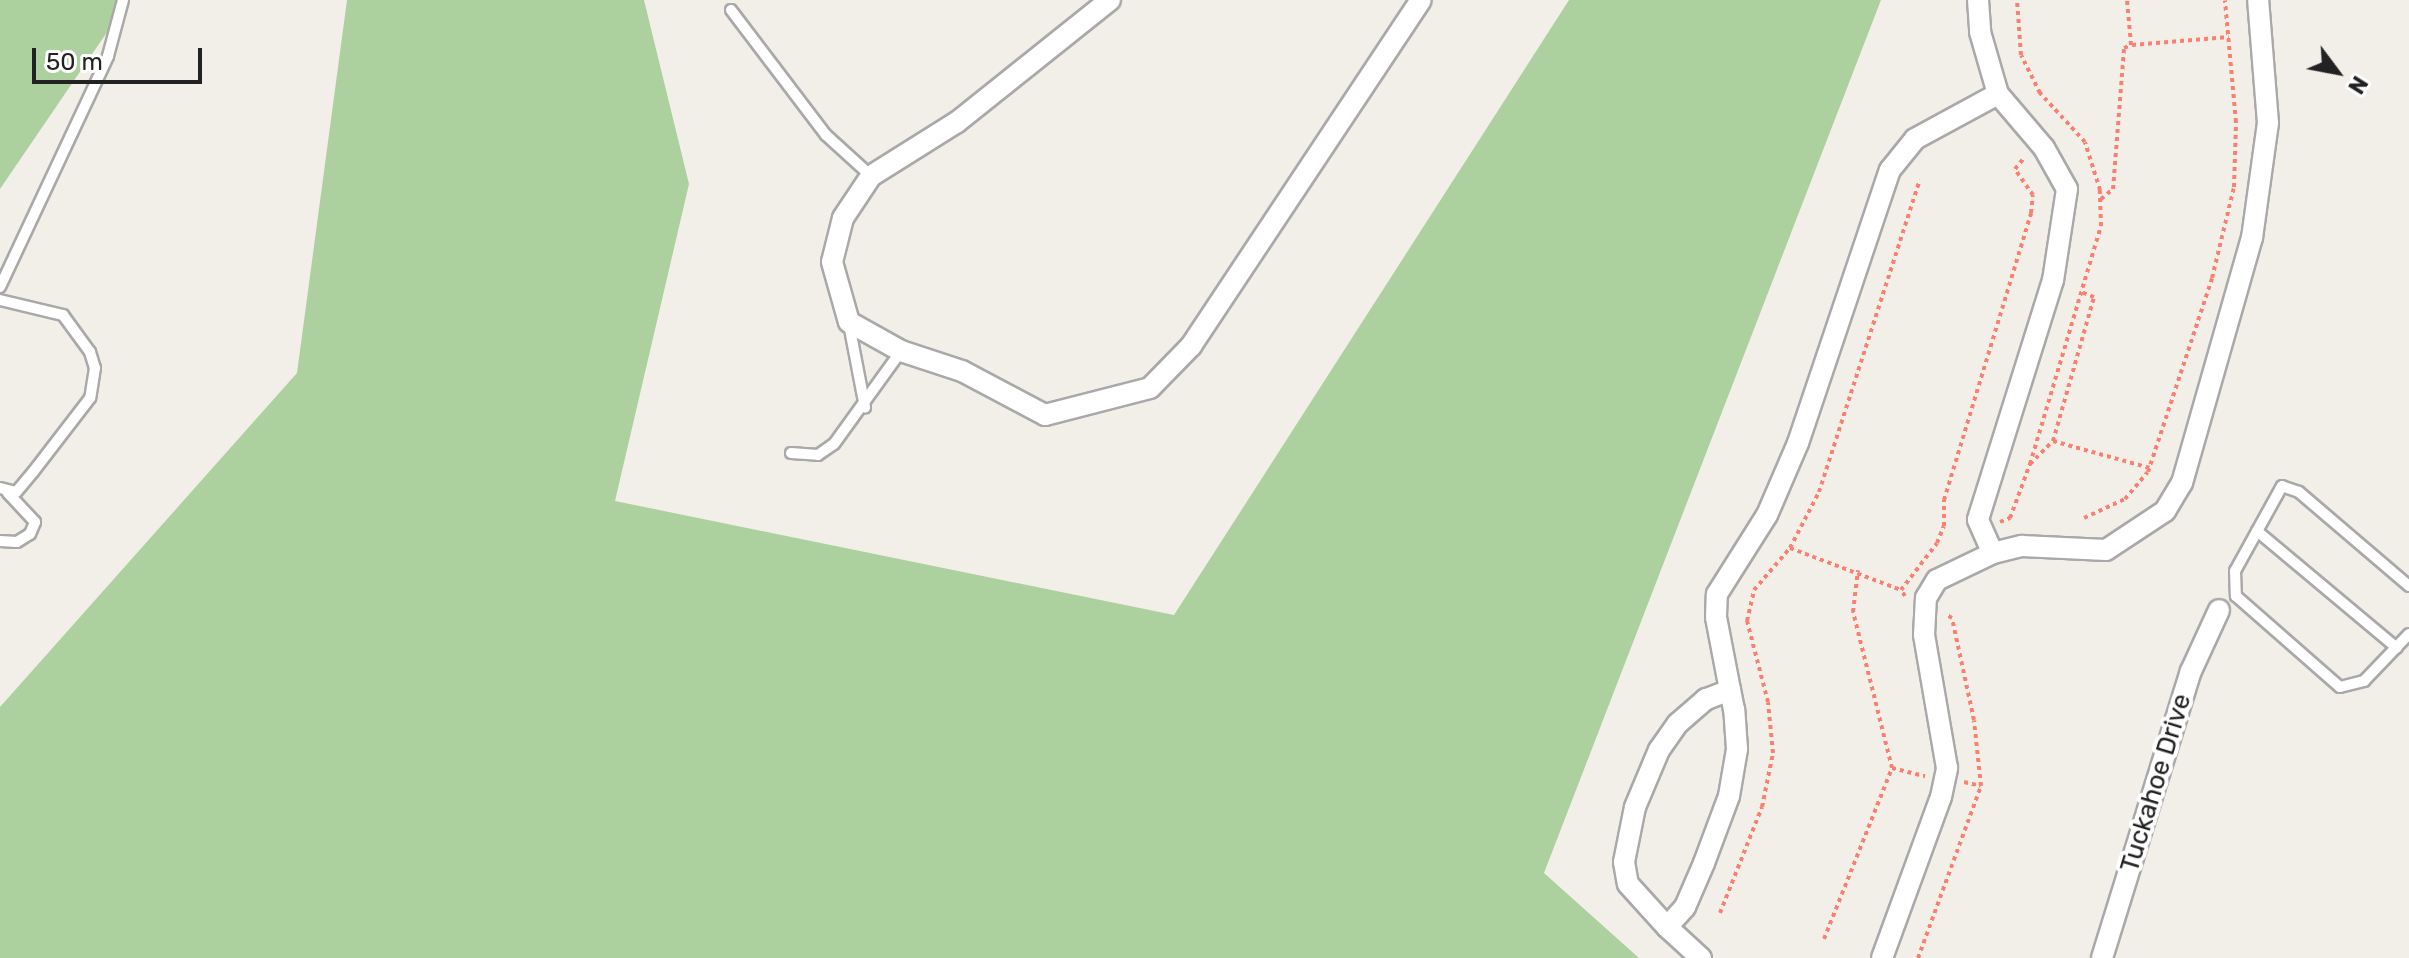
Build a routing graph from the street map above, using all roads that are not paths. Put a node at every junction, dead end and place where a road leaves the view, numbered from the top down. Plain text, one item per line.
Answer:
1 (123, 0) edge
2 (1110, 0) edge
3 (1421, 0) edge
4 (1978, 0) edge
5 (2258, 0) edge
6 (731, 10) dead end
7 (1998, 94) junction
8 (871, 176) junction
9 (0, 287) edge
10 (0, 300) edge
11 (849, 322) junction
12 (901, 351) junction
13 (865, 407) junction
14 (791, 453) dead end
15 (4, 490) edge
16 (2257, 531) junction
17 (0, 541) edge
18 (1993, 553) junction
19 (2409, 586) edge
20 (2236, 596) junction
21 (2219, 610) joint
22 (2409, 634) edge
23 (2397, 648) junction
24 (1730, 690) junction
25 (1667, 927) junction
26 (1701, 958) edge
27 (1882, 958) edge
28 (2102, 958) edge

1 - 9 lane
2 - 8 street
3 - 12 street
4 - 7 street
5 - 18 street
6 - 8 lane
7 - 18 street
7 - 24 street
8 - 11 street
10 - 15 lane
11 - 12 street
11 - 13 lane
12 - 13 lane
13 - 14 lane
15 - 17 lane
16 - 19 lane
16 - 20 lane
16 - 23 lane
18 - 27 street
20 - 21 lane
20 - 23 lane
21 - 28 street, Tuckahoe Drive
22 - 23 lane
24 - 25 street
24 - 25 street
25 - 26 street

